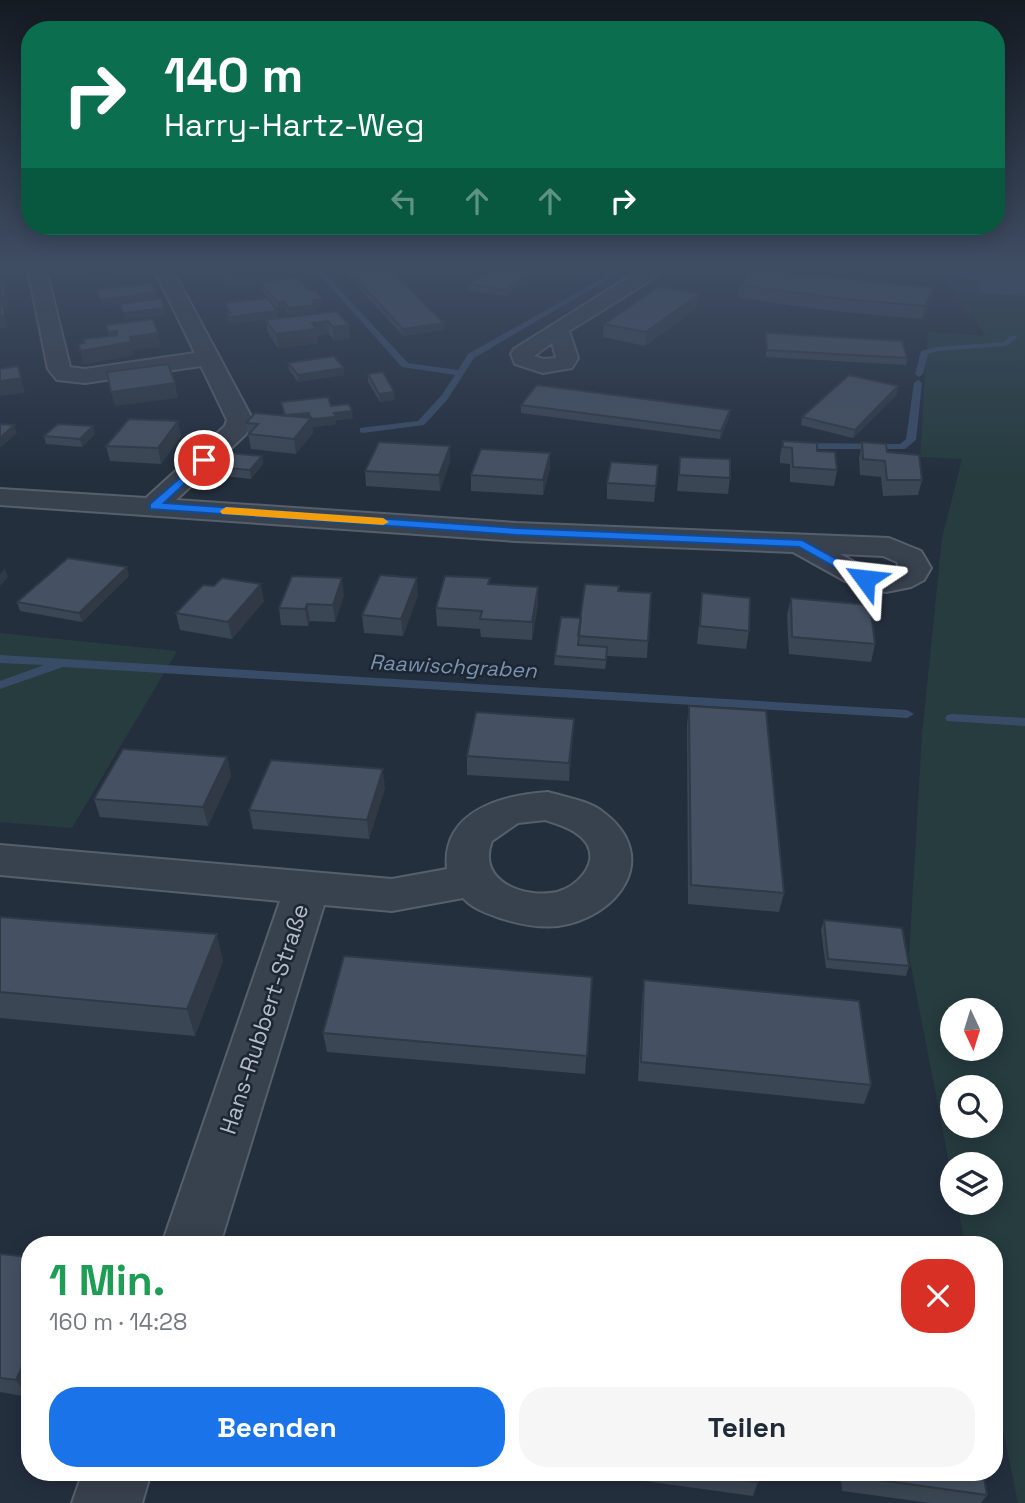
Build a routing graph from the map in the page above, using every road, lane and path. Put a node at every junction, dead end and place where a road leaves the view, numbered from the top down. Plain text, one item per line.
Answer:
1 (52, 335) edge
2 (197, 335) edge
3 (209, 358) junction
4 (0, 498) edge
5 (154, 506) junction
6 (802, 544) dead end
7 (0, 860) edge
8 (473, 880) dead end
9 (307, 887) junction
10 (194, 1236) edge
11 (114, 1481) edge
12 (107, 1503) edge

1 - 3 street
2 - 3 street
3 - 5 street
4 - 5 street
5 - 6 street
7 - 9 street, Hans-Rubbert-Straße
8 - 9 street
9 - 10 street, Hans-Rubbert-Straße
11 - 12 street

